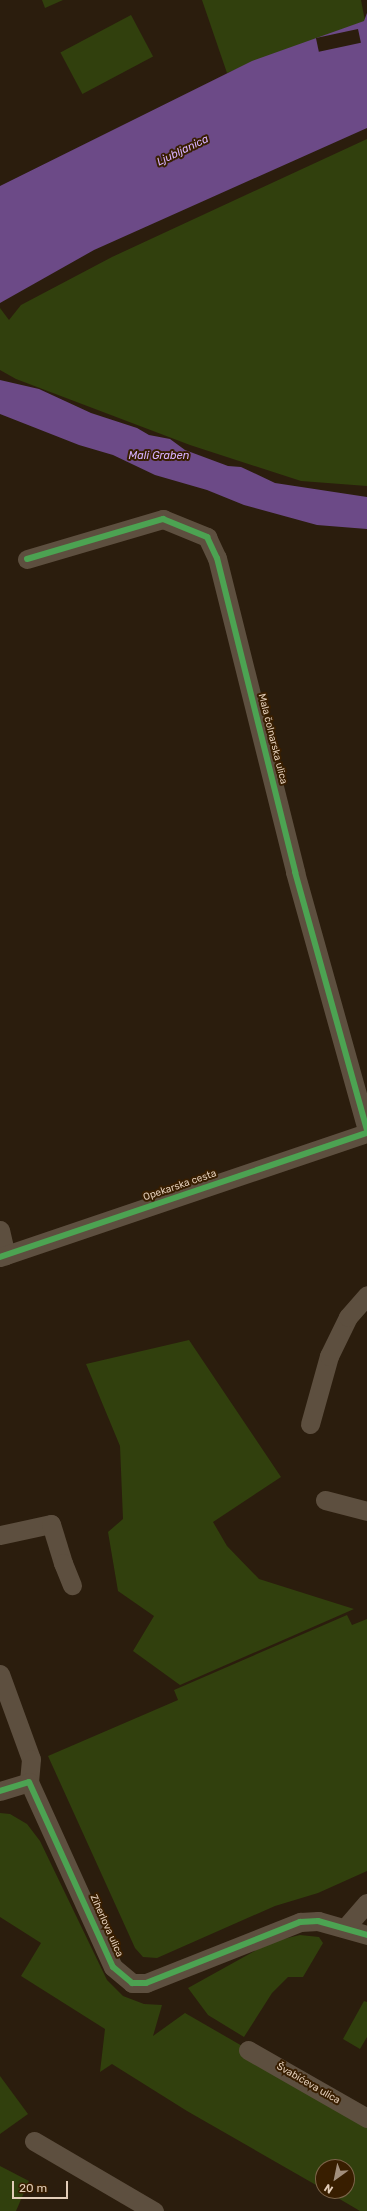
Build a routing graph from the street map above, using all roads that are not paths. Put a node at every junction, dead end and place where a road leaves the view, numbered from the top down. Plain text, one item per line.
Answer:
1 (27, 559) dead end
2 (367, 1132) edge
3 (0, 1230) edge
4 (3, 1256) edge
5 (367, 1295) edge
6 (310, 1424) dead end
7 (325, 1500) dead end
8 (367, 1511) edge
9 (0, 1535) edge
10 (72, 1585) dead end
11 (0, 1674) edge
12 (29, 1782) junction
13 (0, 1791) edge
14 (367, 1904) edge
15 (345, 1928) junction
16 (367, 1935) edge
17 (248, 2050) dead end
18 (367, 2118) edge
19 (34, 2141) dead end
20 (154, 2211) edge

1 - 2 street, Mala čolnarska ulica
2 - 4 street, Opekarska cesta
3 - 4 street
5 - 6 street
7 - 8 street
9 - 10 street
11 - 12 street
12 - 13 street
12 - 15 street, Ziherlova ulica
14 - 15 street
15 - 16 street, Ziherlova ulica
17 - 18 street, Švabićeva ulica
19 - 20 street

